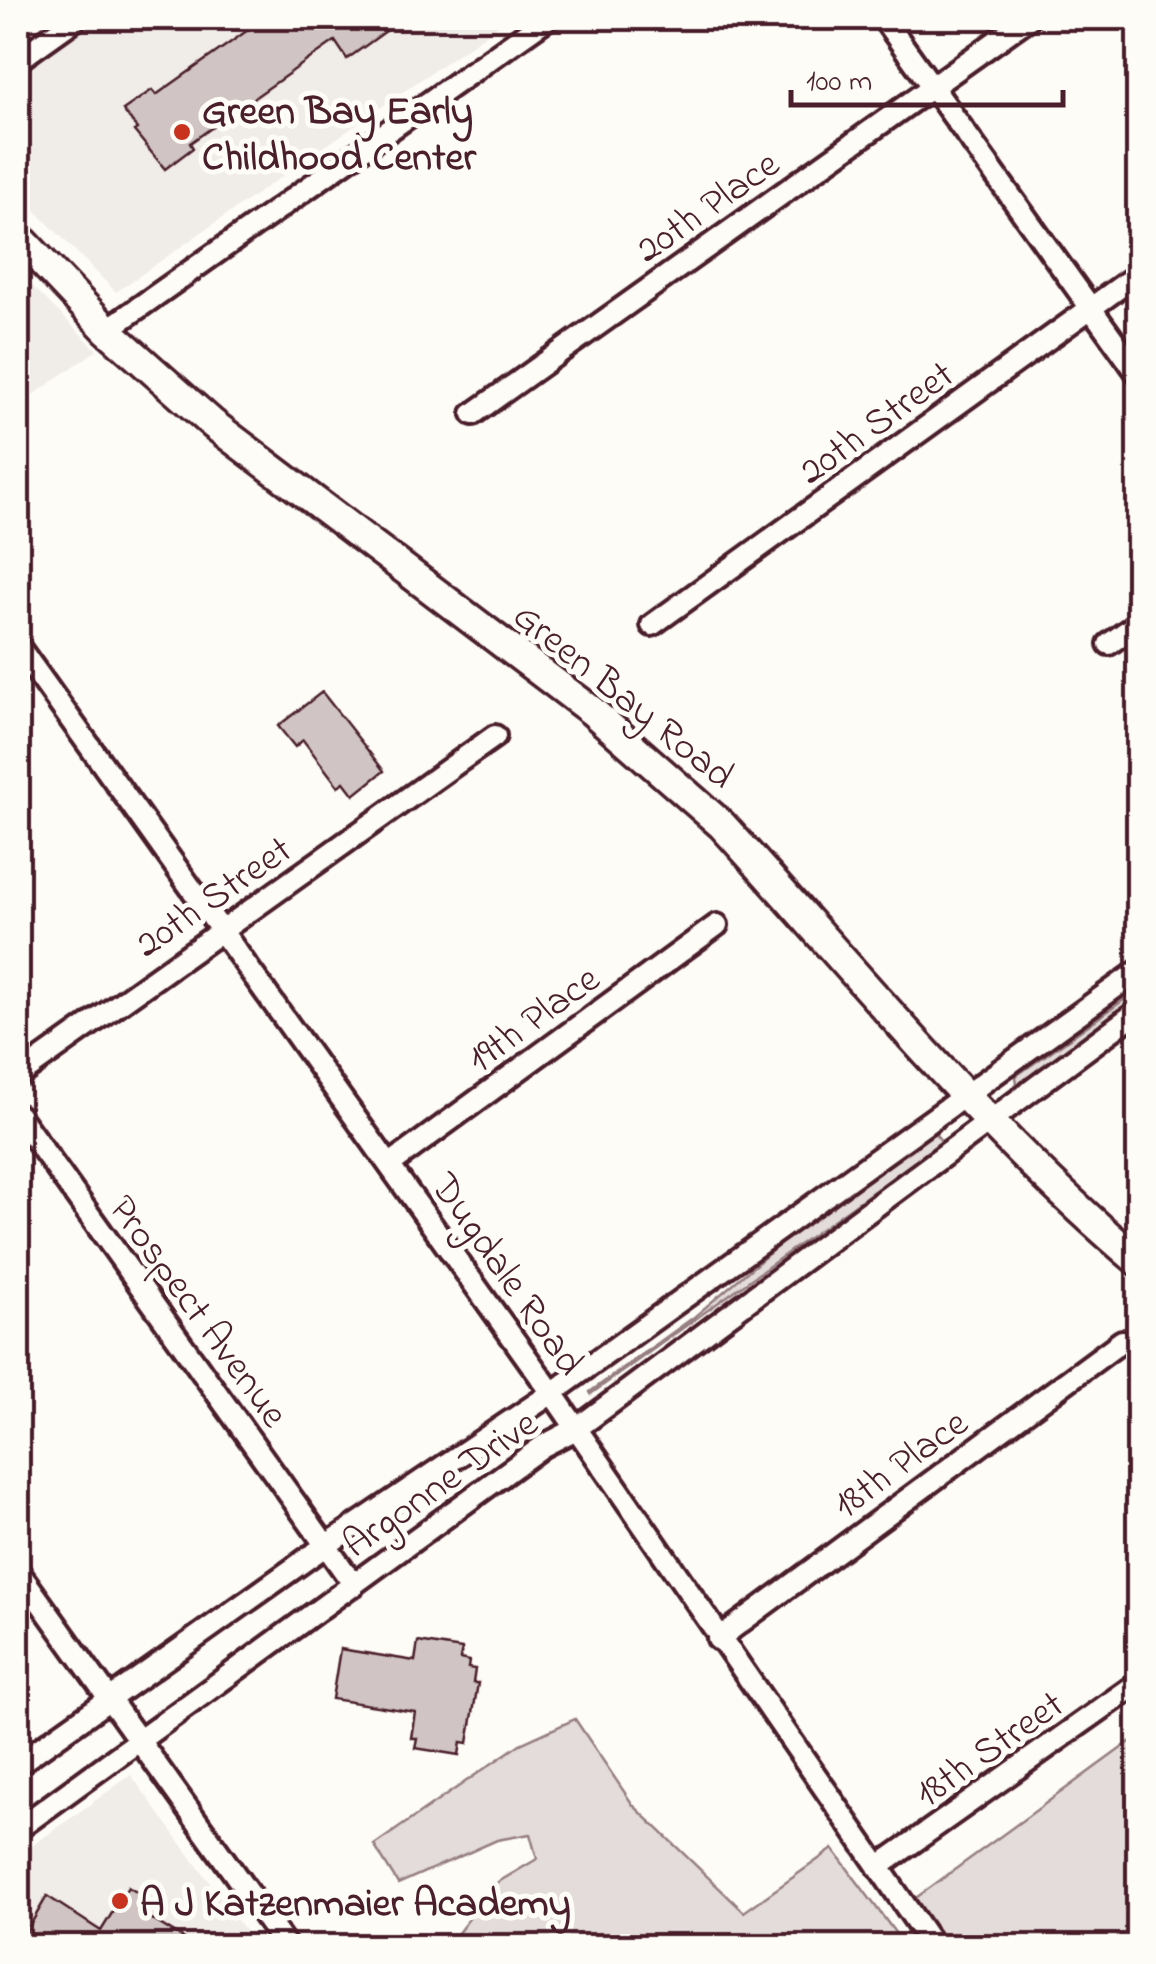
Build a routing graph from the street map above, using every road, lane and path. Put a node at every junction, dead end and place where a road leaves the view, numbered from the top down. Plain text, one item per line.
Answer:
1 (76, 18) edge
2 (548, 18) edge
3 (882, 18) edge
4 (1029, 18) edge
5 (18, 60) edge
6 (932, 87) junction
7 (18, 236) edge
8 (1138, 274) edge
9 (1091, 308) junction
10 (108, 330) junction
11 (1138, 374) edge
12 (473, 414) dead end
13 (1138, 623) edge
14 (652, 626) dead end
15 (1109, 644) dead end
16 (18, 646) edge
17 (495, 736) dead end
18 (717, 925) dead end
19 (222, 931) junction
20 (1138, 971) edge
21 (1138, 1011) edge
22 (18, 1076) edge
23 (966, 1096) junction
24 (18, 1115) edge
25 (991, 1122) junction
26 (389, 1165) junction
27 (1138, 1261) edge
28 (1122, 1341) dead end
29 (552, 1394) junction
30 (576, 1429) junction
31 (326, 1546) junction
32 (18, 1572) edge
33 (354, 1585) junction
34 (718, 1638) junction
35 (1138, 1683) edge
36 (109, 1699) junction
37 (140, 1742) junction
38 (18, 1764) edge
39 (18, 1829) edge
40 (878, 1868) junction
41 (286, 1946) edge
42 (934, 1946) edge

1 - 5 street
2 - 10 street
3 - 6 street
4 - 6 street, 20th Place
6 - 9 street
6 - 12 street, 20th Place
7 - 10 main road, Green Bay Road
8 - 9 street, 20th Street
9 - 11 street
9 - 14 street, 20th Street
10 - 23 main road, Green Bay Road
13 - 15 street
16 - 19 street, Dugdale Road
17 - 19 street, 20th Street
18 - 26 street, 19th Place
19 - 22 street, 20th Street
19 - 26 street, Dugdale Road
20 - 23 street, Argonne Drive
21 - 25 street, Argonne Drive
23 - 25 main road, Green Bay Road
23 - 29 street, Argonne Drive
24 - 31 street, Prospect Avenue
25 - 27 main road, Green Bay Road
25 - 30 street, Argonne Drive
26 - 29 street, Dugdale Road
28 - 34 street, 18th Place
29 - 30 street, Dugdale Road
29 - 31 street, Argonne Drive
30 - 33 street, Argonne Drive
30 - 34 street, Dugdale Road
31 - 33 street, Prospect Avenue
31 - 36 street, Argonne Drive
32 - 36 street
33 - 37 street, Argonne Drive
34 - 40 street, Dugdale Road
35 - 40 street, 18th Street
36 - 37 street
36 - 38 street, Argonne Drive
37 - 39 street, Argonne Drive
37 - 41 street
40 - 42 street, Dugdale Road

